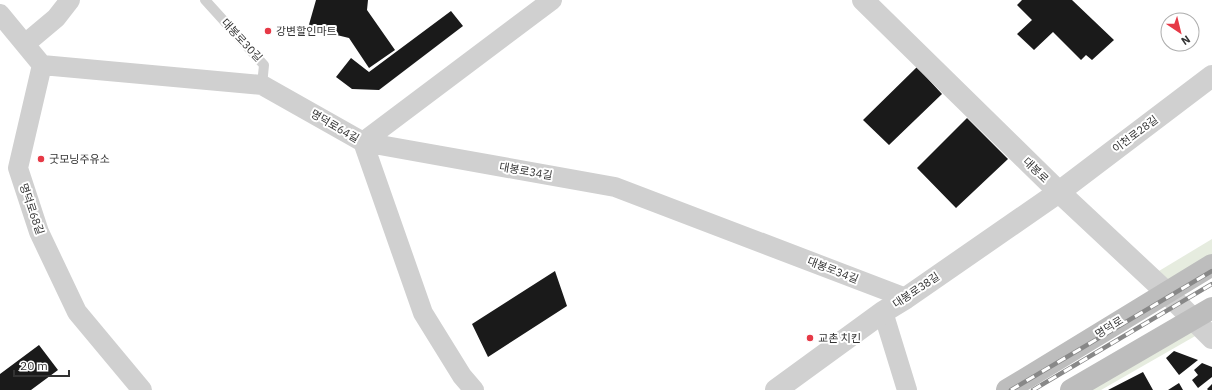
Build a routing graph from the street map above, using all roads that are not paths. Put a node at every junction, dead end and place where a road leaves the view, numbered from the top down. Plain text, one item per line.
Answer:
1 (70, 0) edge
2 (205, 0) edge
3 (552, 0) edge
4 (863, 0) edge
5 (0, 14) edge
6 (24, 44) junction
7 (42, 65) junction
8 (1212, 76) edge
9 (262, 85) junction
10 (363, 142) junction
11 (1058, 192) junction
12 (1212, 265) edge
13 (1166, 292) junction
14 (906, 298) junction
15 (1212, 308) edge
16 (883, 312) junction
17 (1193, 319) junction
18 (1212, 338) edge
19 (142, 390) edge
20 (474, 390) edge
21 (776, 390) edge
22 (906, 390) edge
23 (1007, 390) edge
24 (1071, 390) edge

1 - 6 street
2 - 9 lane, 대봉로30길
3 - 10 street
4 - 11 street, 대봉로
5 - 6 street
6 - 7 street
7 - 9 street, 명덕로64길
7 - 19 street, 명덕로68길
8 - 11 street, 이천로28길
9 - 10 street, 명덕로64길
10 - 14 street, 대봉로34길
10 - 20 street, 명덕로64길
11 - 13 street, 대봉로
11 - 14 street, 대봉로38길
12 - 13 main road, 명덕로
13 - 17 street, 대봉로
13 - 23 main road, 명덕로
14 - 16 street, 대봉로38길
15 - 17 main road
16 - 21 street, 대봉로38길
16 - 22 street
17 - 18 street, 대봉로
17 - 24 main road

